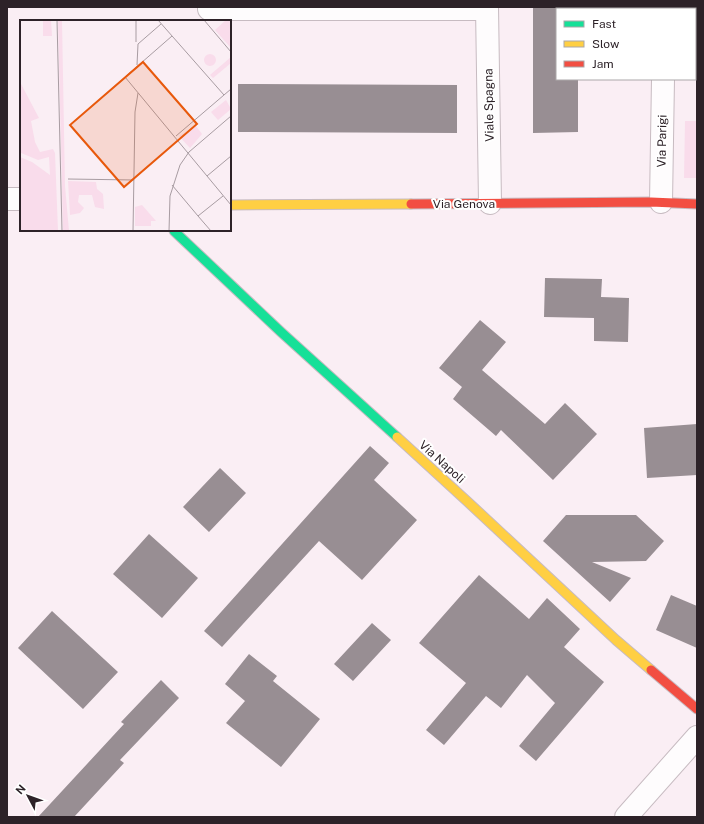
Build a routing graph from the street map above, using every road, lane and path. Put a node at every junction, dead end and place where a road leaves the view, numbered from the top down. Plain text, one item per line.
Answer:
1 (487, 8) edge
2 (209, 12) edge
3 (663, 80) edge
4 (7, 199) edge
5 (20, 199) edge
6 (661, 202) junction
7 (490, 203) junction
8 (697, 204) edge
9 (231, 205) edge
10 (174, 231) edge
11 (697, 709) edge
12 (697, 737) edge
13 (626, 817) edge

1 - 2 street
1 - 7 street, Viale Spagna
3 - 6 street, Via Parigi
4 - 5 street
6 - 7 street, Via Genova
6 - 8 street, Via Genova
7 - 9 street, Via Genova
10 - 11 street, Via Napoli
12 - 13 street

